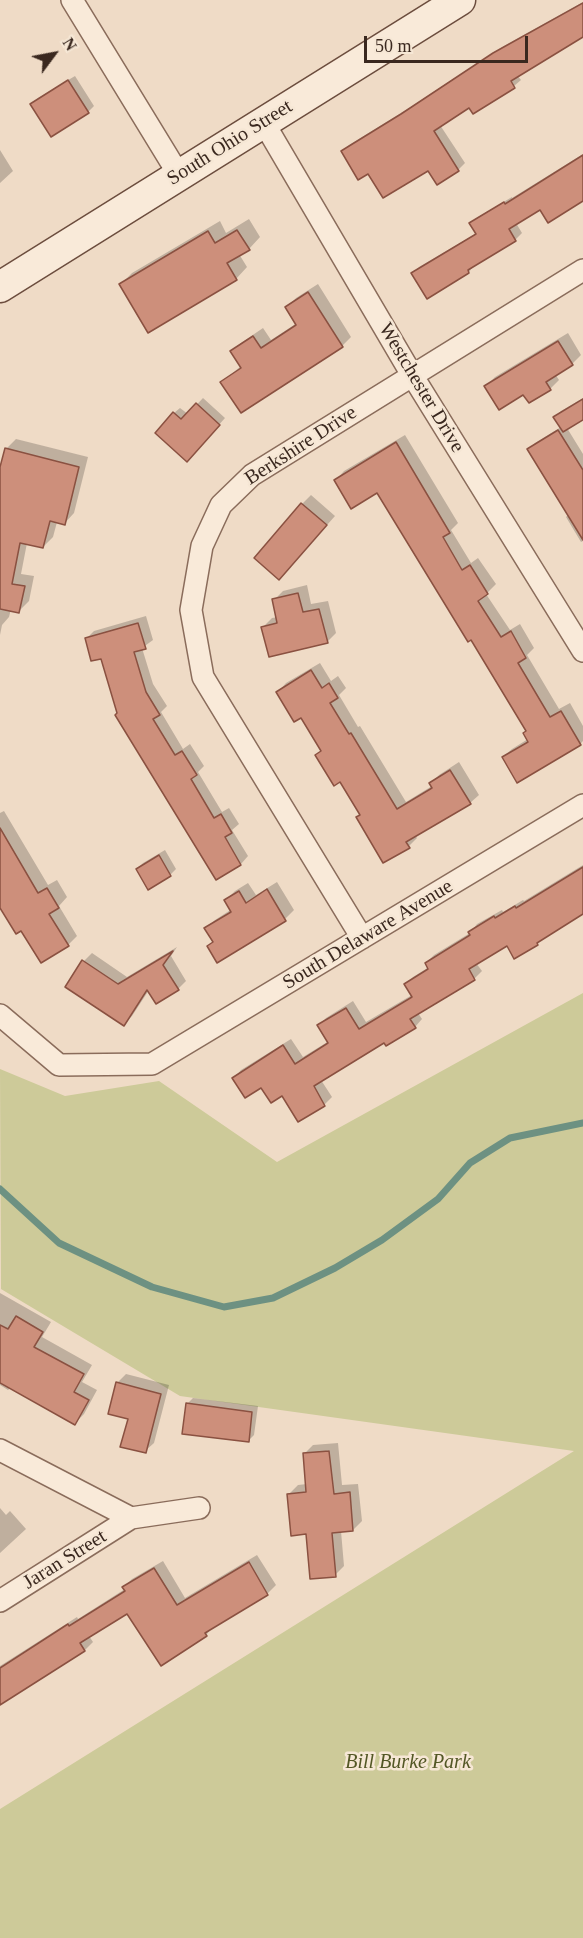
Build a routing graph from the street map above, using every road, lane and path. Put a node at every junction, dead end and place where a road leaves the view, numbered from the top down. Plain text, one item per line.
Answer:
1 (72, 0) edge
2 (460, 0) edge
3 (264, 123) junction
4 (179, 175) junction
5 (583, 270) edge
6 (0, 287) edge
7 (412, 375) junction
8 (583, 651) edge
9 (583, 805) edge
10 (363, 938) junction
11 (0, 1015) edge
12 (0, 1450) edge
13 (200, 1508) dead end
14 (131, 1518) junction
15 (0, 1601) edge

1 - 4 street
2 - 3 main road, South Ohio Street
3 - 4 main road, South Ohio Street
3 - 7 street, Westchester Drive
4 - 6 main road, South Ohio Street
5 - 7 street, Berkshire Drive
7 - 8 street, Westchester Drive
7 - 10 street, Berkshire Drive
9 - 10 street, South Delaware Avenue
10 - 11 street, South Delaware Avenue
12 - 14 street
13 - 14 street
14 - 15 street, Jaran Street

